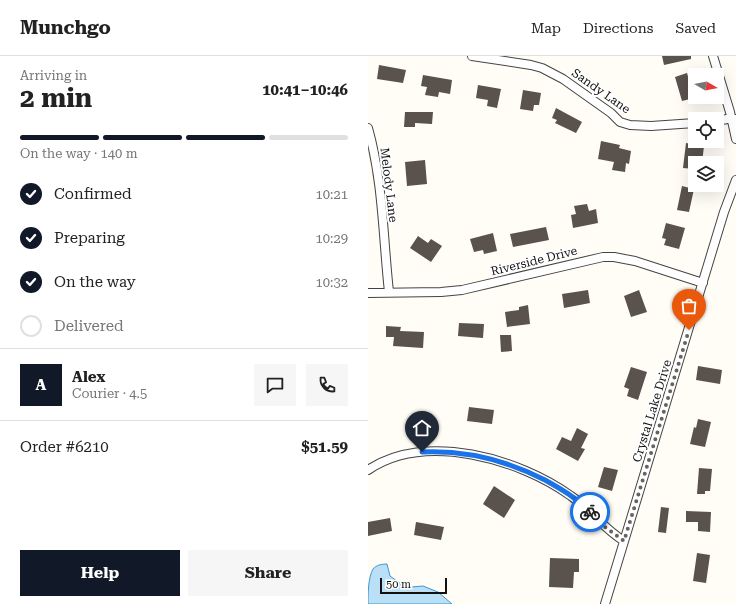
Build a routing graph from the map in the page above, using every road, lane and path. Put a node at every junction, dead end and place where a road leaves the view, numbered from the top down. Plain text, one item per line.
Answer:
1 (472, 56) edge
2 (713, 56) edge
3 (724, 120) edge
4 (734, 120) edge
5 (688, 123) edge
6 (368, 128) edge
7 (736, 138) edge
8 (736, 180) edge
9 (703, 283) junction
10 (389, 292) junction
11 (368, 293) edge
12 (368, 470) edge
13 (624, 541) junction
14 (605, 604) edge

1 - 5 street, Sandy Lane
2 - 4 street
3 - 4 street
4 - 7 street
6 - 10 street, Melody Lane
8 - 9 street, Crystal Lake Drive
9 - 10 street, Riverside Drive
9 - 13 street, Crystal Lake Drive
10 - 11 street, Riverside Drive
12 - 13 street
13 - 14 street, Crystal Lake Drive

